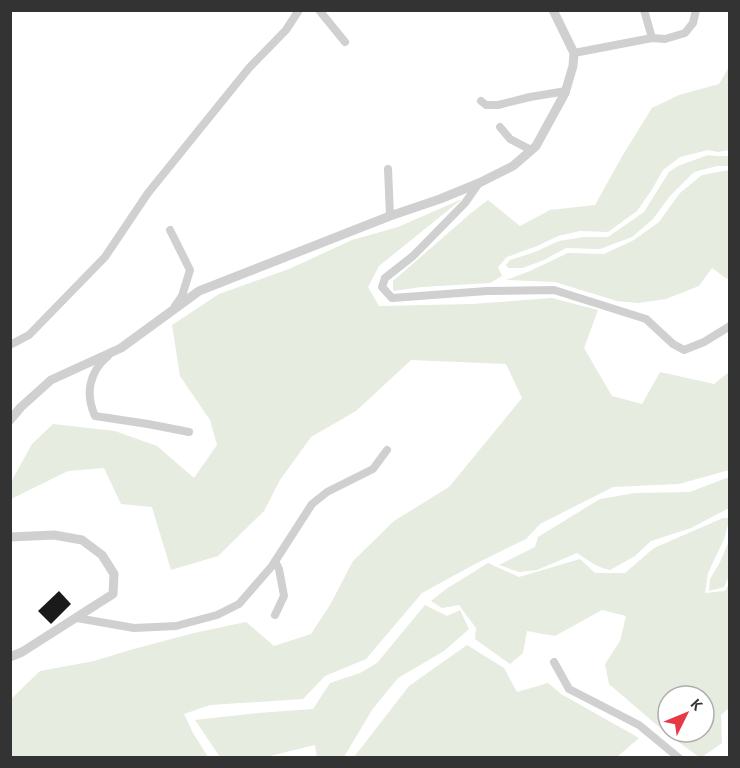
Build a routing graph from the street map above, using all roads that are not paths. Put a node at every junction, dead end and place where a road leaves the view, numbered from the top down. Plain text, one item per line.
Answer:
1 (299, 10) edge
2 (319, 10) edge
3 (553, 10) edge
4 (644, 10) edge
5 (696, 10) edge
6 (652, 38) junction
7 (345, 42) dead end
8 (574, 53) junction
9 (566, 91) junction
10 (481, 101) dead end
11 (500, 127) dead end
12 (531, 150) junction
13 (388, 169) dead end
14 (479, 183) junction
15 (390, 216) junction
16 (170, 230) dead end
17 (173, 310) junction
18 (729, 326) edge
19 (10, 345) edge
20 (114, 351) junction
21 (10, 420) edge
22 (189, 432) dead end
23 (387, 450) dead end
24 (10, 537) edge
25 (275, 561) junction
26 (275, 615) dead end
27 (77, 618) junction
28 (10, 657) edge
29 (554, 662) dead end
30 (679, 758) edge

1 - 19 street
2 - 7 street
3 - 8 street
4 - 6 street
5 - 6 street
6 - 8 street
8 - 9 street
9 - 10 street
9 - 12 street
11 - 12 street
12 - 14 street
13 - 15 street
14 - 15 street
14 - 18 street
15 - 17 street
16 - 17 street
17 - 20 street
20 - 21 street
20 - 22 street
23 - 25 street
24 - 27 street
25 - 26 street
25 - 27 street
27 - 28 street
29 - 30 street

